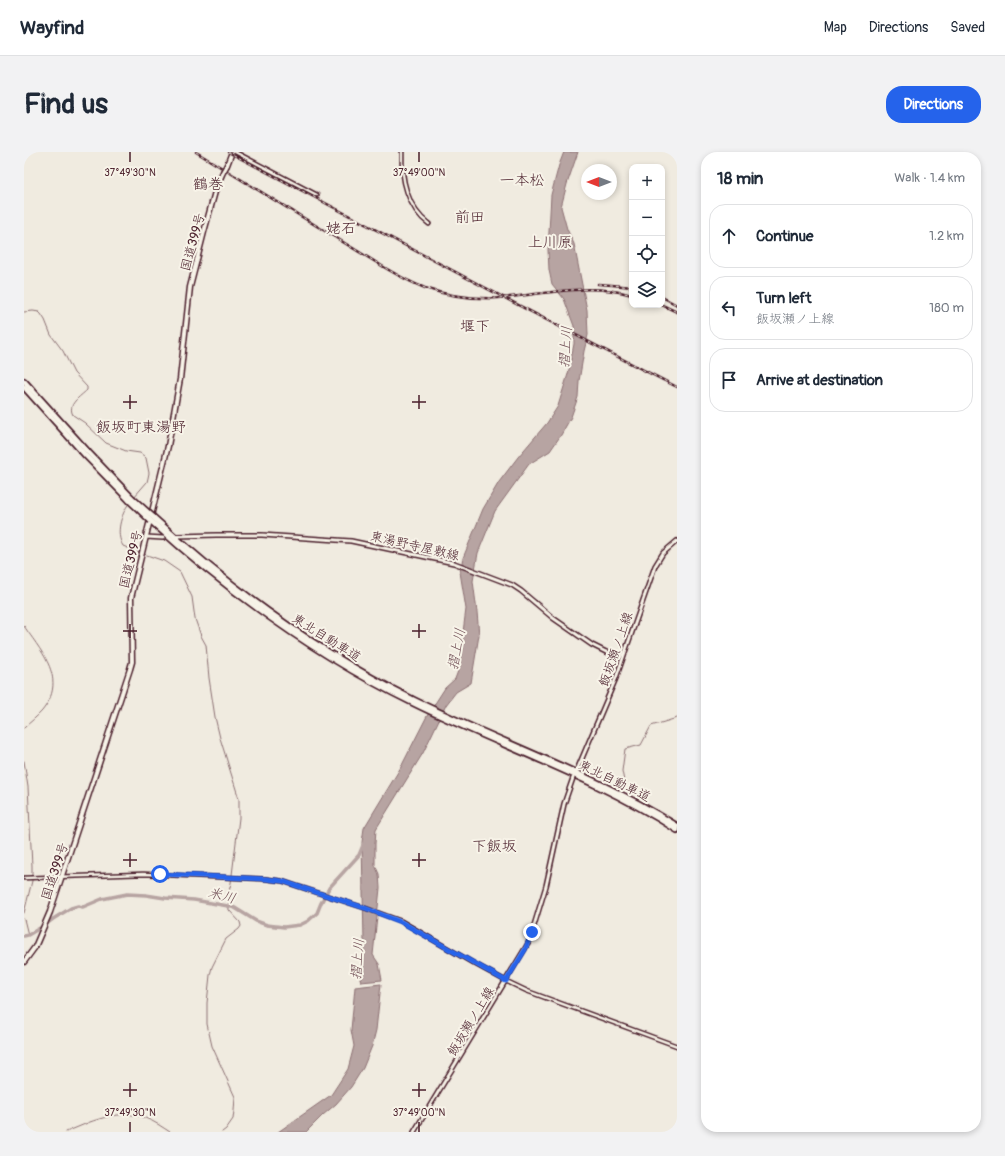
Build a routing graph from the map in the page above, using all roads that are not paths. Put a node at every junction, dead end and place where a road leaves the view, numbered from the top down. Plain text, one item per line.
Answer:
1 (232, 152) edge
2 (235, 152) edge
3 (402, 152) edge
4 (317, 195) dead end
5 (429, 224) dead end
6 (24, 381) edge
7 (24, 387) edge
8 (130, 499) junction
9 (177, 536) dead end
10 (146, 537) junction
11 (163, 538) dead end
12 (677, 541) edge
13 (623, 655) junction
14 (498, 740) junction
15 (577, 770) dead end
16 (573, 778) dead end
17 (677, 826) edge
18 (677, 830) edge
19 (62, 876) junction
20 (24, 878) edge
21 (24, 962) edge
22 (506, 981) junction
23 (677, 1046) edge
24 (414, 1132) edge

1 - 10 highway, 国道399号, bridge
2 - 4 street
3 - 5 street
6 - 8 highway, 東北自動車道
7 - 8 highway, 東北自動車道
8 - 14 highway, 東北自動車道, bridge
9 - 13 main road, 東湯野寺屋敷線
10 - 11 main road
10 - 19 highway, 国道399号
12 - 13 main road, 飯坂瀬ノ上線
13 - 15 main road, 飯坂瀬ノ上線
14 - 17 highway, 東北自動車道
14 - 18 highway, 東北自動車道
16 - 22 main road, 飯坂瀬ノ上線
19 - 20 street
19 - 21 highway, 国道399号
19 - 22 street
22 - 23 street
22 - 24 main road, 飯坂瀬ノ上線

